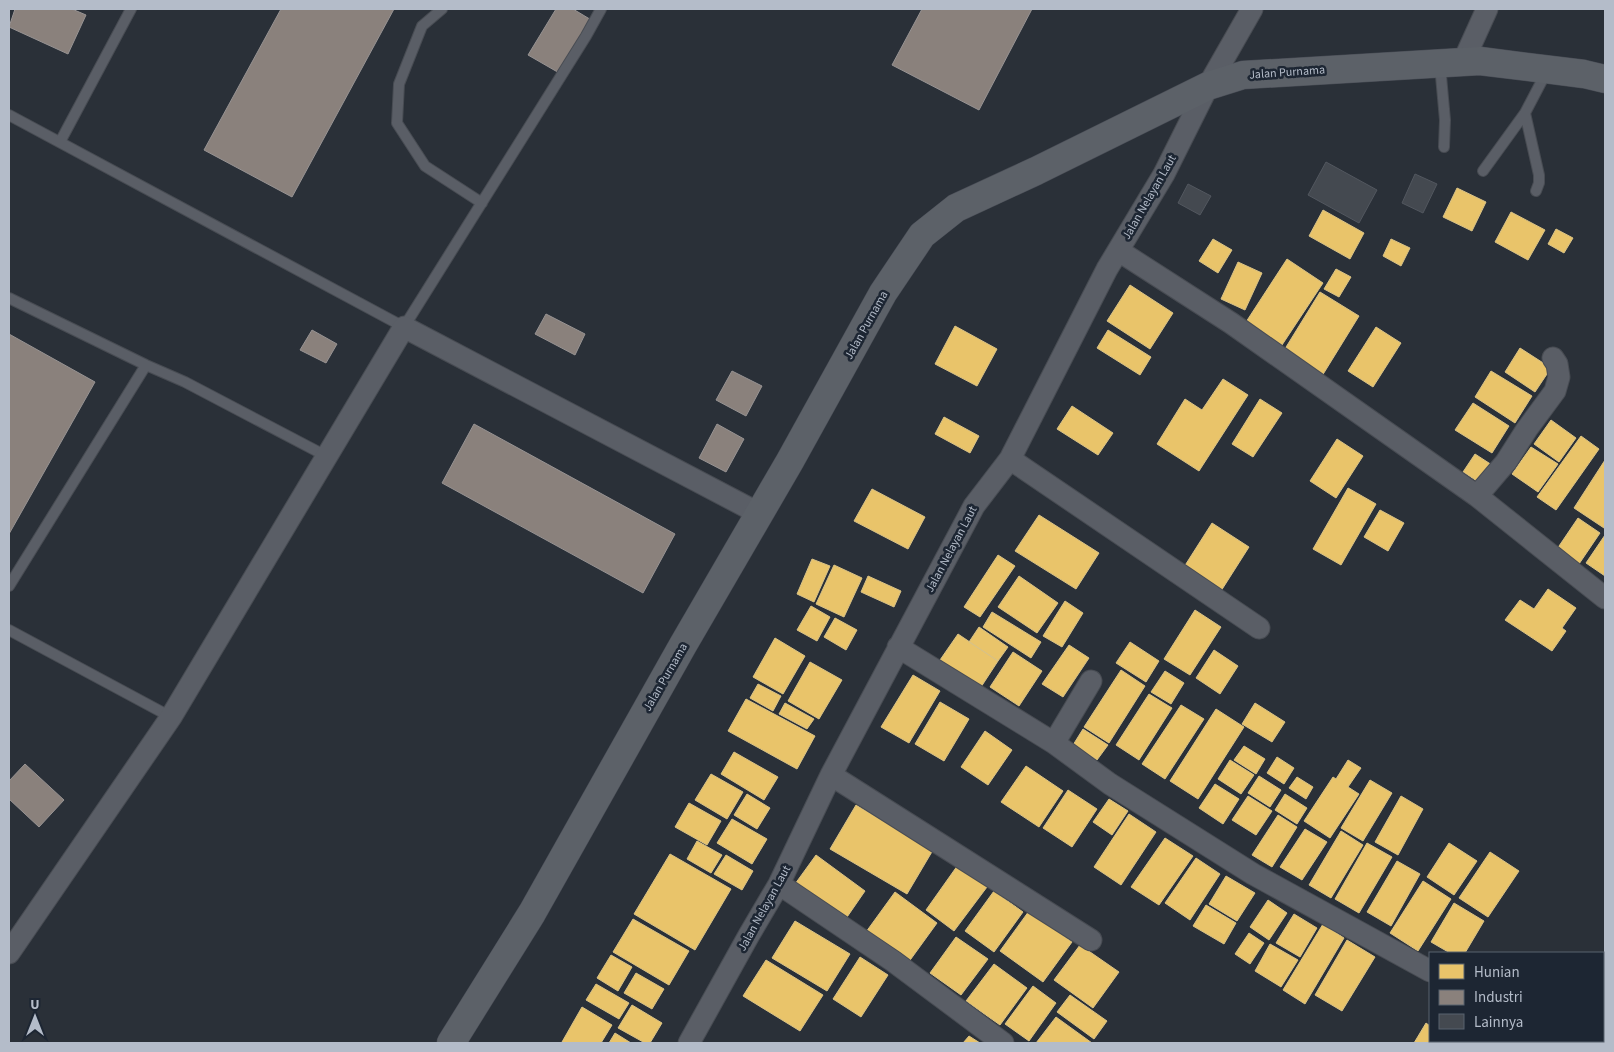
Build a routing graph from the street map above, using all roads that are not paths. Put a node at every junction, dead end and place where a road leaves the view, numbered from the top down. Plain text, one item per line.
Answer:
1 (131, 9) edge
2 (442, 9) edge
3 (601, 9) edge
4 (1252, 9) edge
5 (1487, 9) edge
6 (1452, 62) junction
7 (1548, 70) junction
8 (1605, 79) edge
9 (1208, 86) junction
10 (1525, 112) junction
11 (9, 115) edge
12 (60, 142) junction
13 (1444, 146) dead end
14 (1483, 171) dead end
15 (1536, 191) dead end
16 (482, 203) junction
17 (1118, 251) junction
18 (9, 298) edge
19 (404, 327) junction
20 (1553, 358) dead end
21 (146, 365) junction
22 (328, 457) junction
23 (1010, 459) junction
24 (1476, 496) junction
25 (760, 514) junction
26 (9, 586) edge
27 (1605, 598) edge
28 (1259, 628) dead end
29 (9, 630) edge
30 (898, 648) junction
31 (1091, 682) dead end
32 (171, 717) junction
33 (1054, 743) junction
34 (831, 775) junction
35 (778, 884) junction
36 (1091, 940) dead end
37 (9, 953) edge
38 (1429, 970) edge
39 (451, 1043) edge
40 (689, 1043) edge
41 (1003, 1043) edge

1 - 12 lane
2 - 16 lane
3 - 16 lane
4 - 9 street, Jalan Nelayan Laut
5 - 6 street
6 - 7 main road, Jalan Purnama
6 - 9 main road, Jalan Purnama
6 - 13 lane
7 - 8 main road, Jalan Purnama
7 - 10 lane
9 - 17 street, Jalan Nelayan Laut
9 - 25 main road, Jalan Purnama
10 - 14 lane
10 - 15 lane
11 - 12 lane
12 - 19 lane
16 - 19 lane
17 - 23 street, Jalan Nelayan Laut
17 - 24 street
18 - 21 lane
19 - 22 street
19 - 25 street
20 - 24 street
21 - 22 lane
21 - 26 lane
22 - 32 street
23 - 28 street
23 - 30 street, Jalan Nelayan Laut
24 - 27 street
25 - 39 main road, Jalan Purnama
29 - 32 lane
30 - 33 street
30 - 34 street, Jalan Nelayan Laut
31 - 33 street
32 - 37 street
33 - 38 street
34 - 35 street, Jalan Nelayan Laut
34 - 36 street
35 - 40 street, Jalan Nelayan Laut
35 - 41 street

